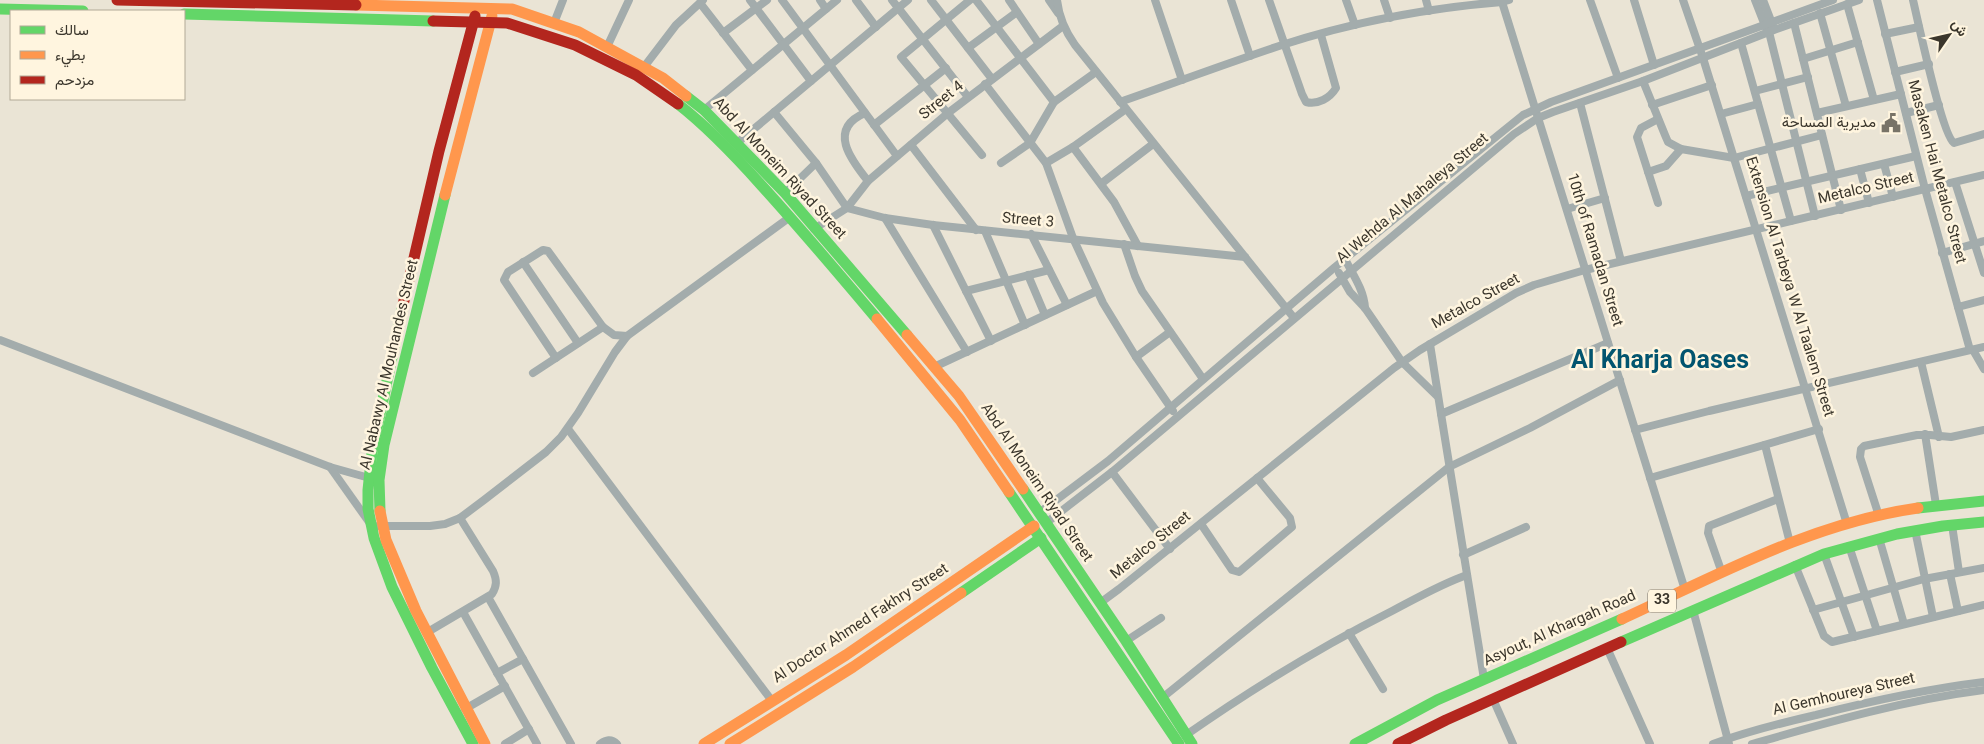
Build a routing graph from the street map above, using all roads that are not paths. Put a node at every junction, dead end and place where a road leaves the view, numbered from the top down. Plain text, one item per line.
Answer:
1 (117, 0) edge
2 (563, 0) edge
3 (629, 0) edge
4 (750, 0) edge
5 (767, 0) edge
6 (782, 0) edge
7 (820, 0) edge
8 (838, 0) edge
9 (856, 0) edge
10 (892, 0) edge
11 (908, 0) edge
12 (931, 0) edge
13 (970, 0) edge
14 (976, 0) edge
15 (1009, 0) edge
16 (1049, 0) edge
17 (1057, 0) edge
18 (1155, 0) edge
19 (1231, 0) edge
20 (1269, 0) edge
21 (1346, 0) edge
22 (1384, 0) edge
23 (1426, 0) edge
24 (1590, 0) edge
25 (1634, 0) edge
26 (1683, 0) edge
27 (1755, 0) edge
28 (1763, 0) edge
29 (1833, 0) edge
30 (1859, 0) edge
31 (1877, 0) edge
32 (1913, 0) edge
33 (201, 1) edge
34 (701, 1) edge
35 (1505, 1) edge
36 (267, 2) edge
37 (374, 3) edge
38 (1461, 3) edge
39 (322, 4) junction
40 (496, 4) edge
41 (1847, 4) junction
42 (2, 6) edge
43 (478, 7) junction
44 (756, 8) junction
45 (898, 8) junction
46 (826, 9) junction
47 (67, 10) edge
48 (1429, 10) junction
49 (1017, 12) junction
50 (1820, 13) junction
51 (185, 14) edge
52 (1059, 14) junction
53 (266, 16) junction
54 (322, 18) junction
55 (1390, 18) junction
56 (946, 20) junction
57 (474, 22) junction
58 (490, 22) junction
59 (1768, 22) junction
60 (554, 23) junction
61 (1794, 23) junction
62 (1355, 25) junction
63 (1063, 26) junction
64 (876, 27) junction
65 (996, 27) junction
66 (1919, 27) junction
67 (803, 28) junction
68 (1770, 31) junction
69 (723, 33) junction
70 (1885, 34) junction
71 (1321, 35) junction
72 (923, 39) junction
73 (1858, 42) junction
74 (1741, 43) junction
75 (784, 44) junction
76 (1039, 44) junction
77 (1284, 44) junction
78 (607, 47) junction
79 (968, 48) junction
80 (1700, 48) junction
81 (1830, 50) junction
82 (1250, 56) junction
83 (1020, 58) junction
84 (1703, 58) junction
85 (1803, 59) junction
86 (1928, 64) junction
87 (830, 65) junction
88 (1654, 65) junction
89 (644, 67) junction
90 (946, 68) junction
91 (752, 70) junction
92 (1096, 72) junction
93 (1895, 72) junction
94 (1808, 77) junction
95 (1618, 78) junction
96 (811, 80) junction
97 (1182, 80) junction
98 (989, 81) junction
99 (1643, 81) junction
100 (1782, 84) junction
101 (924, 85) junction
102 (1712, 85) junction
103 (1755, 91) junction
104 (1901, 94) junction
105 (968, 97) junction
106 (1874, 100) junction
107 (1054, 102) junction
108 (1120, 102) junction
109 (1580, 103) junction
110 (1758, 104) junction
111 (1652, 105) junction
112 (1939, 105) junction
113 (1846, 106) junction
114 (1535, 108) junction
115 (1126, 109) junction
116 (704, 110) junction
117 (774, 112) junction
118 (865, 113) junction
119 (948, 113) junction
120 (1816, 113) junction
121 (1906, 113) junction
122 (1721, 114) junction
123 (1538, 118) junction
124 (1658, 119) junction
125 (874, 125) junction
126 (1984, 134) edge
127 (1822, 135) junction
128 (1797, 141) junction
129 (737, 143) junction
130 (1030, 144) junction
131 (1153, 144) junction
132 (911, 145) junction
133 (1073, 147) junction
134 (1681, 148) junction
135 (1771, 148) junction
136 (982, 154) dead end
137 (897, 156) junction
138 (1916, 156) junction
139 (1734, 158) junction
140 (816, 163) junction
141 (1001, 163) dead end
142 (1046, 163) junction
143 (1884, 164) junction
144 (1860, 169) junction
145 (1648, 172) junction
146 (1984, 175) edge
147 (1832, 176) junction
148 (868, 181) junction
149 (1807, 182) junction
150 (1955, 182) junction
151 (1102, 183) junction
152 (1782, 188) junction
153 (1925, 190) junction
154 (785, 193) junction
155 (1746, 196) junction
156 (1893, 197) junction
157 (1605, 198) junction
158 (1658, 203) dead end
159 (1869, 203) junction
160 (426, 206) junction
161 (847, 208) junction
162 (1567, 209) junction
163 (1841, 210) junction
164 (441, 211) junction
165 (1816, 216) junction
166 (790, 217) junction
167 (885, 218) junction
168 (1791, 221) junction
169 (933, 225) junction
170 (816, 228) junction
171 (1756, 229) junction
172 (976, 230) junction
173 (985, 231) junction
174 (805, 233) junction
175 (1031, 234) junction
176 (1073, 238) junction
177 (1984, 241) edge
178 (1124, 244) junction
179 (1974, 244) junction
180 (1138, 246) junction
181 (1942, 253) junction
182 (1244, 257) junction
183 (1345, 259) junction
184 (1621, 261) junction
185 (523, 262) junction
186 (1335, 267) junction
187 (1049, 270) junction
188 (1350, 270) junction
189 (1586, 270) junction
190 (1984, 273) edge
191 (1028, 275) junction
192 (1341, 278) junction
193 (1006, 281) junction
194 (1097, 291) junction
195 (966, 292) junction
196 (1984, 300) edge
197 (1067, 305) junction
198 (1958, 307) junction
199 (1286, 308) junction
200 (1365, 308) junction
201 (1046, 315) junction
202 (1294, 318) junction
203 (1025, 324) junction
204 (603, 327) junction
205 (1170, 332) junction
206 (627, 336) junction
207 (0, 340) edge
208 (991, 341) junction
209 (578, 343) junction
210 (1608, 343) junction
211 (1430, 344) junction
212 (394, 346) junction
213 (1984, 347) edge
214 (407, 349) junction
215 (1971, 350) junction
216 (967, 352) junction
217 (1136, 357) junction
218 (556, 358) junction
219 (1402, 362) junction
220 (1921, 362) junction
221 (934, 367) junction
222 (1984, 368) edge
223 (533, 373) dead end
224 (1203, 379) junction
225 (1620, 380) junction
226 (1806, 389) junction
227 (1437, 396) junction
228 (383, 397) junction
229 (396, 400) junction
230 (1170, 407) junction
231 (1441, 414) junction
232 (1177, 417) junction
233 (568, 429) junction
234 (1819, 429) junction
235 (1635, 430) junction
236 (1984, 430) edge
237 (985, 432) junction
238 (1925, 434) junction
239 (1939, 437) junction
240 (974, 439) junction
241 (1765, 445) junction
242 (1449, 466) junction
243 (330, 467) junction
244 (1112, 472) junction
245 (1257, 478) junction
246 (1650, 478) junction
247 (374, 480) junction
248 (1063, 496) junction
249 (1778, 498) junction
250 (1984, 501) edge
251 (1069, 505) junction
252 (1936, 505) junction
253 (1039, 513) junction
254 (1879, 516) junction
255 (460, 518) junction
256 (1984, 522) edge
257 (1046, 523) junction
258 (1201, 524) junction
259 (1847, 524) junction
260 (371, 525) junction
261 (1952, 525) junction
262 (383, 526) junction
263 (1034, 526) junction
264 (1526, 527) dead end
265 (1915, 530) junction
266 (1041, 538) junction
267 (1879, 538) junction
268 (1790, 542) junction
269 (1849, 546) junction
270 (1170, 549) junction
271 (1824, 554) junction
272 (1463, 555) junction
273 (1795, 565) junction
274 (1984, 568) edge
275 (1959, 572) junction
276 (1722, 573) junction
277 (1950, 574) junction
278 (1467, 575) junction
279 (1924, 579) junction
280 (1892, 587) junction
281 (1685, 590) junction
282 (1865, 595) junction
283 (488, 597) junction
284 (1840, 602) junction
285 (1100, 603) junction
286 (1984, 605) edge
287 (1089, 609) junction
288 (1693, 610) junction
289 (1813, 610) junction
290 (1958, 611) junction
291 (463, 612) junction
292 (1933, 617) junction
293 (1161, 618) dead end
294 (1904, 624) junction
295 (1877, 631) junction
296 (426, 633) junction
297 (1349, 633) junction
298 (1854, 637) junction
299 (1126, 641) junction
300 (1607, 648) junction
301 (846, 655) junction
302 (523, 659) junction
303 (853, 667) junction
304 (497, 672) junction
305 (1484, 679) junction
306 (1984, 682) edge
307 (505, 686) junction
308 (1970, 688) junction
309 (1383, 689) dead end
310 (1984, 690) edge
311 (1162, 698) junction
312 (1493, 699) junction
313 (1882, 699) junction
314 (772, 701) junction
315 (1884, 708) junction
316 (465, 709) junction
317 (1798, 719) junction
318 (529, 729) junction
319 (1801, 729) junction
320 (1185, 741) edge
321 (1728, 741) edge
322 (473, 744) edge
323 (485, 744) edge
324 (505, 744) edge
325 (537, 744) edge
326 (572, 744) edge
327 (600, 744) edge
328 (617, 744) edge
329 (704, 744) edge
330 (730, 744) edge
331 (1355, 744) edge
332 (1398, 744) edge
333 (1513, 744) edge
334 (1650, 744) edge
335 (1713, 744) edge
336 (1752, 744) edge

1 - 33 main road, Abd Al Moneim Riyad Street
2 - 60 street
3 - 78 street
4 - 44 street
5 - 44 street
6 - 67 street
7 - 46 street
8 - 46 street
9 - 64 street
10 - 45 street
11 - 45 street
12 - 56 street
13 - 56 street
14 - 65 street
15 - 49 street
16 - 52 street
17 - 52 street
18 - 97 street
19 - 82 street
20 - 77 street
21 - 62 street
22 - 55 street
23 - 48 street
24 - 95 street
25 - 88 street
26 - 80 street, Extension Al Tarbeya W Al Taalem Street
27 - 59 street
28 - 59 street
29 - 59 street, Al Wehda Al Mahaleya Street
30 - 41 street, Al Wehda Al Mahaleya Street
31 - 70 street, Masaken Hai Metalco Street
32 - 66 street
33 - 36 main road, Abd Al Moneim Riyad Street
34 - 69 street
34 - 89 street
35 - 38 street
35 - 114 street, 10th of Ramadan Street
36 - 39 main road, Abd Al Moneim Riyad Street
36 - 53 street
37 - 39 main road, Abd Al Moneim Riyad Street
37 - 43 main road, Abd Al Moneim Riyad Street
38 - 48 street
39 - 54 main road
40 - 43 main road, Abd Al Moneim Riyad Street
40 - 58 main road, Al Nabawy Al Mouhandes Street
40 - 60 main road, Abd Al Moneim Riyad Street
41 - 50 street, Al Wehda Al Mahaleya Street
41 - 73 street
42 - 47 main road
43 - 57 main road, Al Nabawy Al Mouhandes Street
44 - 69 street
44 - 75 street
45 - 64 street
45 - 72 street
46 - 67 street
48 - 55 street
49 - 65 street
49 - 76 street
50 - 61 street, Al Wehda Al Mahaleya Street
50 - 81 street
51 - 53 main road, Abd Al Moneim Riyad Street
52 - 63 street
53 - 54 main road, Abd Al Moneim Riyad Street
54 - 57 main road, Abd Al Moneim Riyad Street
55 - 62 street
56 - 72 street
56 - 79 street
57 - 58 main road, Abd Al Moneim Riyad Street
57 - 160 main road, Al Nabawy Al Mouhandes Street
58 - 164 main road, Al Nabawy Al Mouhandes Street
58 - 166 main road, Abd Al Moneim Riyad Street
59 - 68 street
59 - 80 street, Al Wehda Al Mahaleya Street
60 - 78 main road, Abd Al Moneim Riyad Street
61 - 68 street, Al Wehda Al Mahaleya Street
61 - 85 street
62 - 71 street
63 - 76 street, Street 4
63 - 92 street
64 - 87 street
65 - 79 street
65 - 83 street
66 - 70 street
66 - 86 street
67 - 75 street
67 - 87 street
68 - 74 street, Al Wehda Al Mahaleya Street
68 - 100 street
69 - 91 street
70 - 93 street, Masaken Hai Metalco Street
71 - 77 street
71 - 77 street
72 - 90 street
72 - 101 street
73 - 81 street
73 - 106 street
74 - 84 street, Al Wehda Al Mahaleya Street
74 - 103 street
75 - 91 street
75 - 96 street
76 - 83 street, Street 4
77 - 82 street
78 - 89 main road, Abd Al Moneim Riyad Street
79 - 98 street
80 - 84 street, Extension Al Tarbeya W Al Taalem Street
80 - 88 street, Al Wehda Al Mahaleya Street
81 - 85 street
81 - 113 street
82 - 97 street
83 - 98 street, Street 4
83 - 107 street
84 - 99 street, Al Wehda Al Mahaleya Street
84 - 102 street, Extension Al Tarbeya W Al Taalem Street
85 - 94 street
86 - 93 street
86 - 112 street
87 - 96 street
87 - 118 street
88 - 95 street, Al Wehda Al Mahaleya Street
89 - 116 main road, Abd Al Moneim Riyad Street
90 - 101 street
90 - 105 street
91 - 116 street
92 - 107 street
92 - 108 street
93 - 104 street, Masaken Hai Metalco Street
94 - 100 street
94 - 120 street
95 - 114 street, Al Wehda Al Mahaleya Street
96 - 117 street
97 - 108 street
98 - 105 street, Street 4
98 - 130 street
99 - 109 street, Al Wehda Al Mahaleya Street
99 - 111 street
100 - 103 street
100 - 128 street
101 - 119 street
101 - 125 street
102 - 111 street
102 - 122 street, Extension Al Tarbeya W Al Taalem Street
103 - 110 street
104 - 106 street
104 - 121 street, Masaken Hai Metalco Street
105 - 119 street, Street 4
106 - 113 street
107 - 130 street
108 - 115 street
109 - 123 street, Al Wehda Al Mahaleya Street
109 - 157 street
110 - 122 street
110 - 135 street
111 - 124 street
112 - 121 street
112 - 126 street
113 - 120 street
114 - 123 street, 10th of Ramadan Street
114 - 183 street, Al Wehda Al Mahaleya Street
115 - 131 street
115 - 133 street
116 - 129 main road, Abd Al Moneim Riyad Street
117 - 129 street
117 - 140 street
118 - 125 street
118 - 148 street
119 - 132 street, Street 4
119 - 136 street
120 - 127 street
121 - 138 street, Masaken Hai Metalco Street
122 - 139 street, Extension Al Tarbeya W Al Taalem Street
123 - 162 street, 10th of Ramadan Street
123 - 188 street, Al Wehda Al Mahaleya Street
124 - 134 street
124 - 145 street
125 - 137 street
127 - 128 street
127 - 147 street
128 - 135 street
128 - 149 street
129 - 154 main road, Abd Al Moneim Riyad Street
130 - 141 street
130 - 142 street
131 - 151 street
131 - 182 street
132 - 137 street, Street 4
132 - 172 street
133 - 142 street
133 - 151 street
134 - 139 street
134 - 145 street
135 - 139 street
135 - 152 street
137 - 148 street, Street 4
138 - 143 street
138 - 153 street, Masaken Hai Metalco Street
139 - 155 street, Extension Al Tarbeya W Al Taalem Street
140 - 154 street
140 - 161 street
142 - 176 street
143 - 144 street
143 - 156 street
144 - 147 street
144 - 159 street
145 - 158 street
146 - 150 street, Metalco Street
147 - 149 street
147 - 163 street
148 - 161 street, Street 4
149 - 152 street
149 - 165 street
150 - 153 street, Metalco Street
150 - 179 street
151 - 180 street
152 - 155 street
152 - 168 street
153 - 156 street, Metalco Street
153 - 181 street, Masaken Hai Metalco Street
154 - 170 main road, Abd Al Moneim Riyad Street
155 - 171 street, Extension Al Tarbeya W Al Taalem Street
156 - 159 street, Metalco Street
157 - 162 street
157 - 184 street
159 - 163 street, Metalco Street
160 - 164 main road
160 - 212 main road, Al Nabawy Al Mouhandes Street
161 - 167 street, Street 3
161 - 170 street
162 - 189 street, 10th of Ramadan Street
163 - 165 street, Metalco Street
164 - 214 main road, Al Nabawy Al Mouhandes Street
165 - 168 street, Metalco Street
166 - 174 main road, Abd Al Moneim Riyad Street
166 - 206 street
167 - 169 street, Street 3
167 - 216 street
168 - 171 street, Metalco Street
169 - 172 street, Street 3
169 - 195 street
170 - 174 street
170 - 221 main road, Abd Al Moneim Riyad Street
171 - 184 street, Metalco Street
171 - 226 street, Extension Al Tarbeya W Al Taalem Street
172 - 173 street, Street 3
173 - 175 street, Street 3
173 - 193 street
174 - 240 main road, Abd Al Moneim Riyad Street
175 - 176 street, Street 3
175 - 187 street
176 - 178 street, Street 3
176 - 194 street
177 - 179 street
178 - 180 street, Street 3
178 - 205 street
179 - 181 street
179 - 190 street
180 - 182 street, Street 3
181 - 198 street, Masaken Hai Metalco Street
182 - 199 street
183 - 186 street, Al Wehda Al Mahaleya Street
183 - 188 street
184 - 189 street, Metalco Street
185 - 204 street
185 - 209 street
185 - 218 street
186 - 192 street
186 - 199 street, Al Wehda Al Mahaleya Street
187 - 191 street
187 - 197 street
188 - 192 street, Al Wehda Al Mahaleya Street
188 - 200 street
189 - 210 street, 10th of Ramadan Street
189 - 211 street, Metalco Street
191 - 193 street
191 - 201 street
192 - 200 street
192 - 202 street, Al Wehda Al Mahaleya Street
193 - 195 street
193 - 203 street
194 - 197 street
194 - 217 street
195 - 208 street
196 - 198 street
197 - 201 street
198 - 215 street, Masaken Hai Metalco Street
199 - 202 street
199 - 224 street, Al Wehda Al Mahaleya Street
200 - 219 street
201 - 203 street
202 - 232 street, Al Wehda Al Mahaleya Street
203 - 208 street
204 - 206 street
204 - 209 street
205 - 217 street
205 - 224 street
206 - 233 street
207 - 243 street
208 - 216 street
209 - 218 street
210 - 225 street, 10th of Ramadan Street
210 - 231 street
211 - 219 street, Metalco Street
211 - 227 street
212 - 214 main road
212 - 228 main road, Al Nabawy Al Mouhandes Street
213 - 215 street
214 - 229 main road, Al Nabawy Al Mouhandes Street
215 - 220 street
215 - 222 street, Masaken Hai Metalco Street
216 - 221 street
217 - 230 street
218 - 223 street
219 - 227 street
219 - 245 street, Metalco Street
220 - 226 street
220 - 239 street
221 - 237 main road, Abd Al Moneim Riyad Street
224 - 230 street, Al Wehda Al Mahaleya Street
225 - 235 street, 10th of Ramadan Street
225 - 242 street
226 - 234 street, Extension Al Tarbeya W Al Taalem Street
226 - 235 street
227 - 231 street
228 - 229 main road
228 - 247 main road, Al Nabawy Al Mouhandes Street
229 - 247 main road, Al Nabawy Al Mouhandes Street
230 - 232 street
230 - 248 street, Al Wehda Al Mahaleya Street
231 - 242 street
232 - 244 street, Al Wehda Al Mahaleya Street
233 - 255 street
233 - 314 street
234 - 241 street
234 - 259 street, Extension Al Tarbeya W Al Taalem Street
235 - 246 street, 10th of Ramadan Street
236 - 239 street
237 - 240 main road
237 - 253 main road, Abd Al Moneim Riyad Street
238 - 239 street
238 - 252 street
238 - 254 street
240 - 263 main road, Abd Al Moneim Riyad Street
241 - 246 street
241 - 249 street
242 - 272 street
242 - 311 street
243 - 247 street
243 - 260 street
244 - 251 street, Al Wehda Al Mahaleya Street
244 - 270 street
245 - 258 street, Metalco Street
245 - 258 street
246 - 281 street, 10th of Ramadan Street
247 - 260 main road, Al Nabawy Al Mouhandes Street
247 - 262 main road, Al Nabawy Al Mouhandes Street
248 - 251 street
248 - 253 street, Al Wehda Al Mahaleya Street
249 - 268 street
249 - 276 street
250 - 252 main road, Asyout, Al Khargah Road / 33
251 - 257 street, Al Wehda Al Mahaleya Street
252 - 254 main road, Asyout, Al Khargah Road / 33
253 - 257 main road, Abd Al Moneim Riyad Street
254 - 259 main road, Asyout, Al Khargah Road / 33
255 - 262 street
255 - 283 street
256 - 261 main road, 33
257 - 285 main road, Abd Al Moneim Riyad Street
258 - 270 street, Metalco Street
259 - 268 main road, Asyout, Al Khargah Road / 33
260 - 262 street
260 - 322 main road, Al Nabawy Al Mouhandes Street
261 - 265 main road, 33
261 - 275 street
262 - 296 main road, Al Nabawy Al Mouhandes Street
263 - 266 main road, Abd Al Moneim Riyad Street
263 - 301 main road, Al Doctor Ahmed Fakhry Street
264 - 272 street
265 - 267 main road, 33
265 - 279 street
266 - 287 main road, Abd Al Moneim Riyad Street
266 - 303 main road, Al Doctor Ahmed Fakhry Street
267 - 269 main road, 33
267 - 280 street
268 - 276 main road, Asyout, Al Khargah Road / 33
269 - 271 main road, 33
269 - 282 street
270 - 285 street, Metalco Street
271 - 273 main road, 33
271 - 284 street
272 - 278 street
273 - 288 main road, 33
273 - 289 street
274 - 275 street
275 - 277 street
276 - 281 main road, Asyout, Al Khargah Road / 33
277 - 279 street
277 - 290 street
278 - 297 street
278 - 305 street
279 - 280 street
279 - 292 street
280 - 282 street
280 - 294 street
281 - 305 main road, Asyout, Al Khargah Road / 33
282 - 284 street
282 - 295 street
283 - 291 street
283 - 302 street
284 - 289 street
284 - 298 street
285 - 287 street, Metalco Street
285 - 299 main road, Abd Al Moneim Riyad Street
286 - 290 street
287 - 320 main road, Abd Al Moneim Riyad Street
288 - 300 main road, 33
288 - 321 street
289 - 298 street
290 - 292 street
291 - 296 street
291 - 304 street
292 - 294 street
293 - 299 street
294 - 295 street
295 - 298 street
296 - 316 main road, Al Nabawy Al Mouhandes Street
297 - 309 street
297 - 320 street
299 - 311 main road, Abd Al Moneim Riyad Street
300 - 312 main road, 33
300 - 334 street
301 - 303 main road
301 - 314 main road, Al Doctor Ahmed Fakhry Street
302 - 304 street
302 - 326 street
303 - 330 main road, Al Doctor Ahmed Fakhry Street
304 - 307 street
305 - 331 main road, Asyout, Al Khargah Road / 33
306 - 308 street, Al Gemhoureya Street
307 - 316 street
307 - 318 street
308 - 310 street, Al Gemhoureya Street
308 - 313 street, Al Gemhoureya Street
308 - 315 street, Al Gemhoureya Street
311 - 320 main road, Abd Al Moneim Riyad Street
312 - 332 main road, 33
312 - 333 street
313 - 315 street
313 - 317 street, Al Gemhoureya Street
314 - 329 main road, Al Doctor Ahmed Fakhry Street
315 - 319 street, Al Gemhoureya Street
316 - 323 main road, Al Nabawy Al Mouhandes Street
317 - 319 street
317 - 321 street, Al Gemhoureya Street
318 - 324 street
318 - 325 street
319 - 336 street, Al Gemhoureya Street
321 - 335 street, Al Gemhoureya Street
327 - 328 street

